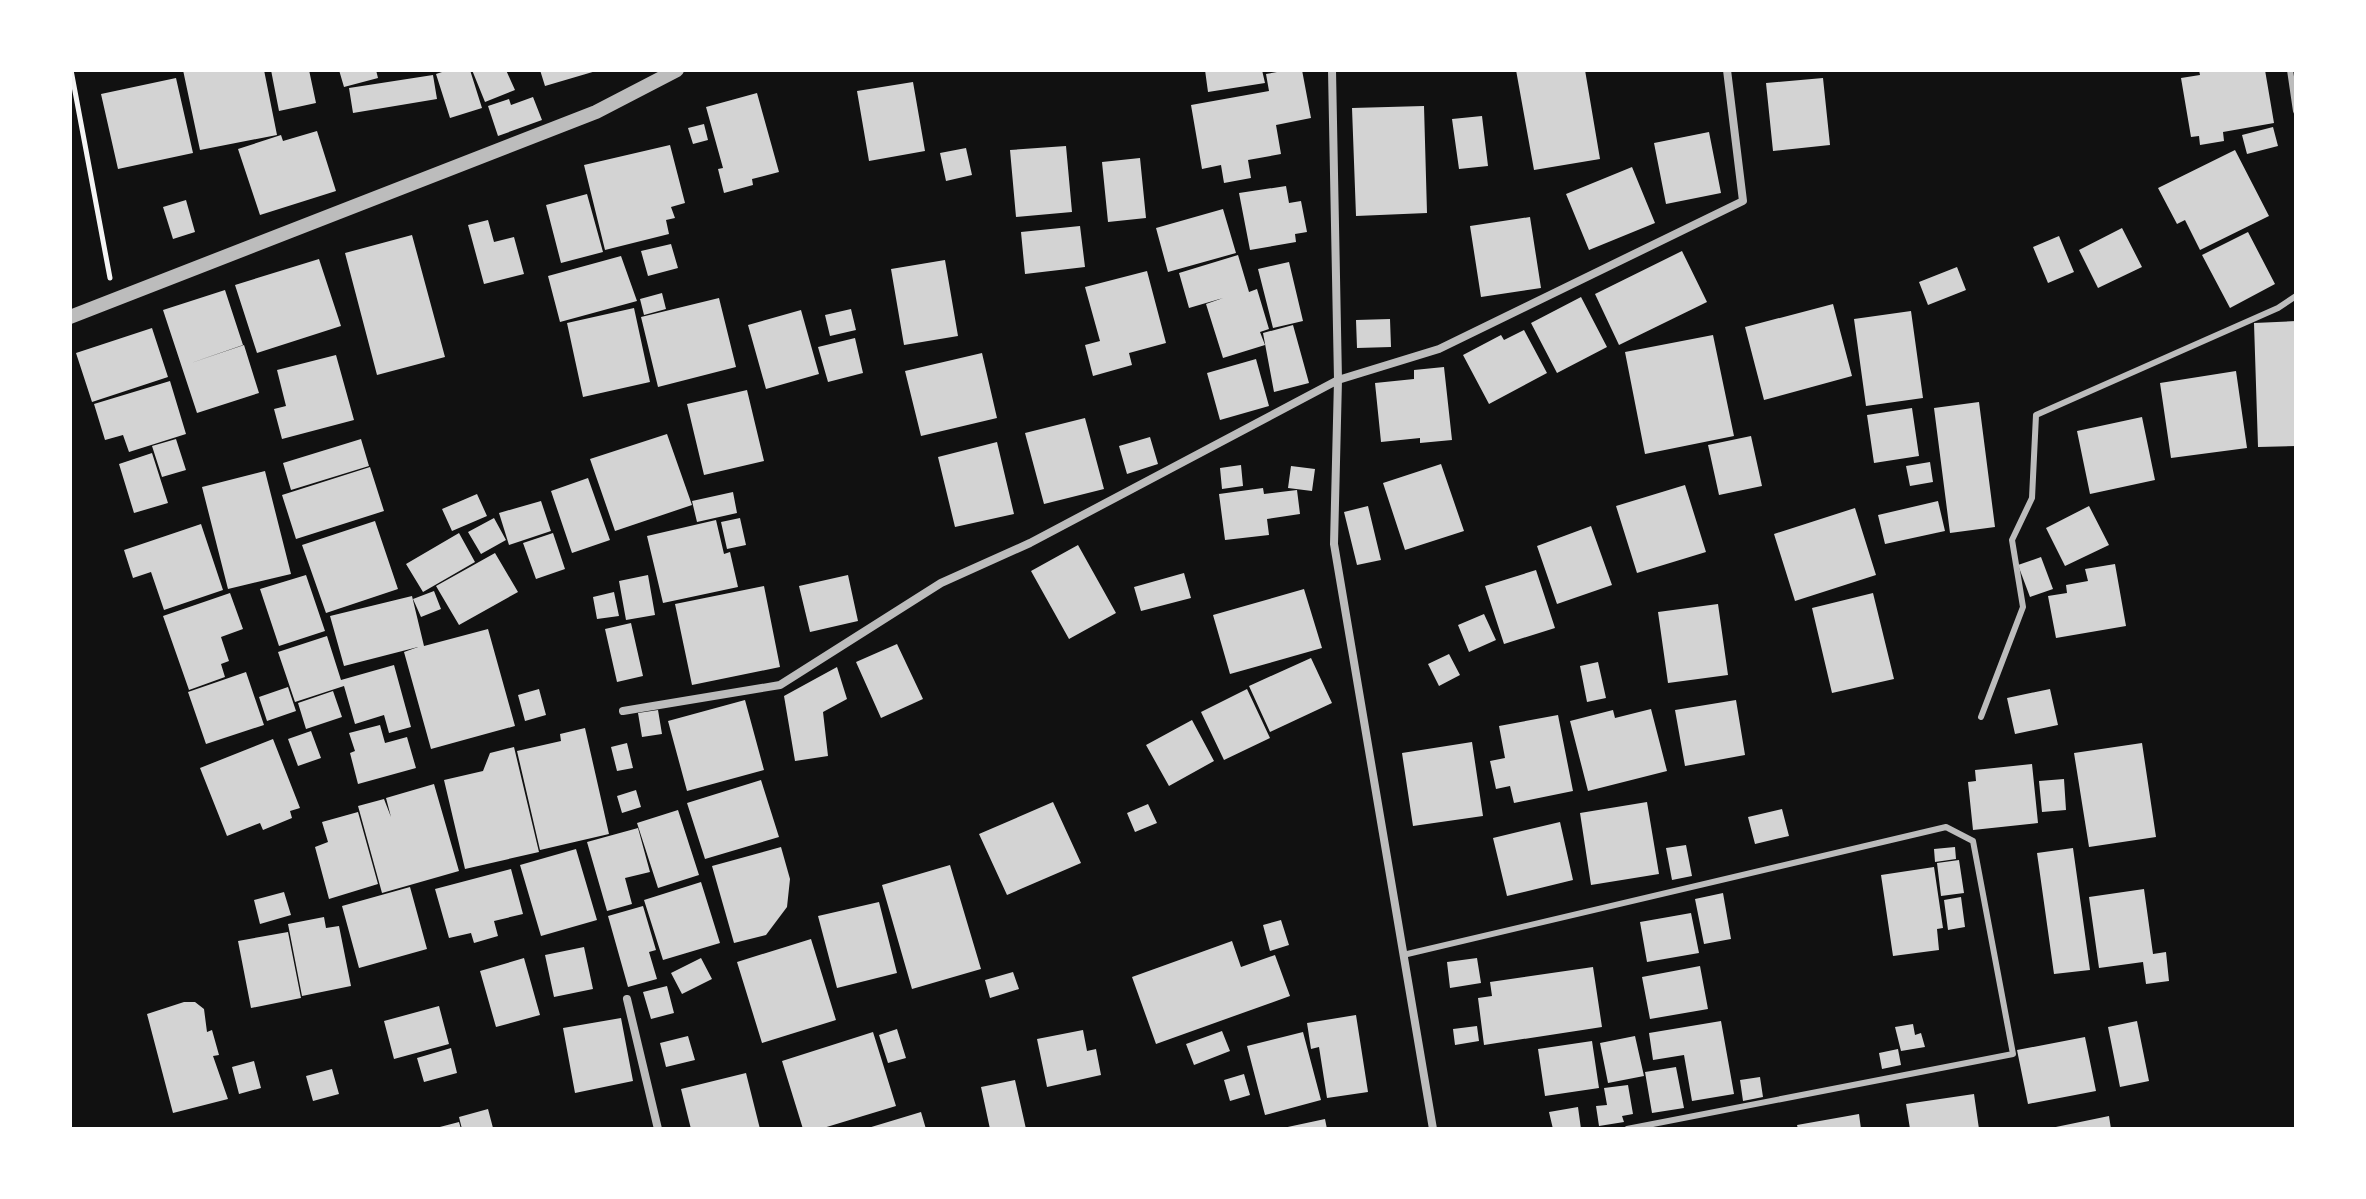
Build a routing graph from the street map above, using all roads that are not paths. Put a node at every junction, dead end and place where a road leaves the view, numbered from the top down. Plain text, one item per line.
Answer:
1 (677, 70) edge
2 (1332, 70) edge
3 (1727, 70) edge
4 (2290, 70) edge
5 (2296, 111) edge
6 (2296, 296) edge
7 (70, 317) edge
8 (1338, 380) junction
9 (623, 711) dead end
10 (1981, 717) dead end
11 (1403, 955) junction
12 (627, 999) dead end
13 (658, 1129) edge
14 (1433, 1129) edge
15 (1627, 1129) edge

1 - 7 street
2 - 8 street
3 - 8 street
4 - 5 lane
6 - 10 lane
8 - 9 street
8 - 11 street
11 - 14 street
11 - 15 lane
12 - 13 street

